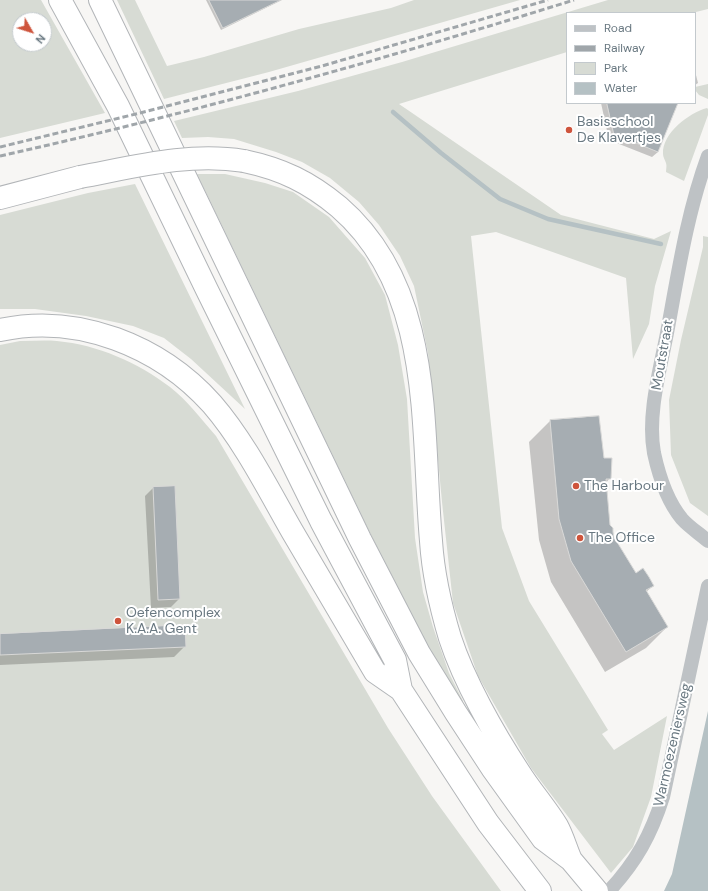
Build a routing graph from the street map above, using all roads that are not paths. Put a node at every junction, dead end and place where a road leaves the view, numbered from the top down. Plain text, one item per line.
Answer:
1 (60, 0) edge
2 (100, 0) edge
3 (708, 156) edge
4 (0, 198) edge
5 (0, 330) edge
6 (708, 541) edge
7 (708, 586) edge
8 (401, 690) junction
9 (571, 860) junction
10 (540, 890) edge
11 (597, 891) edge
12 (609, 891) edge

1 - 8 highway
2 - 9 highway
3 - 6 street, Moutstraat
4 - 9 highway, bridge
5 - 8 highway
7 - 12 street, Warmoezeniersweg
8 - 10 highway
9 - 11 highway

